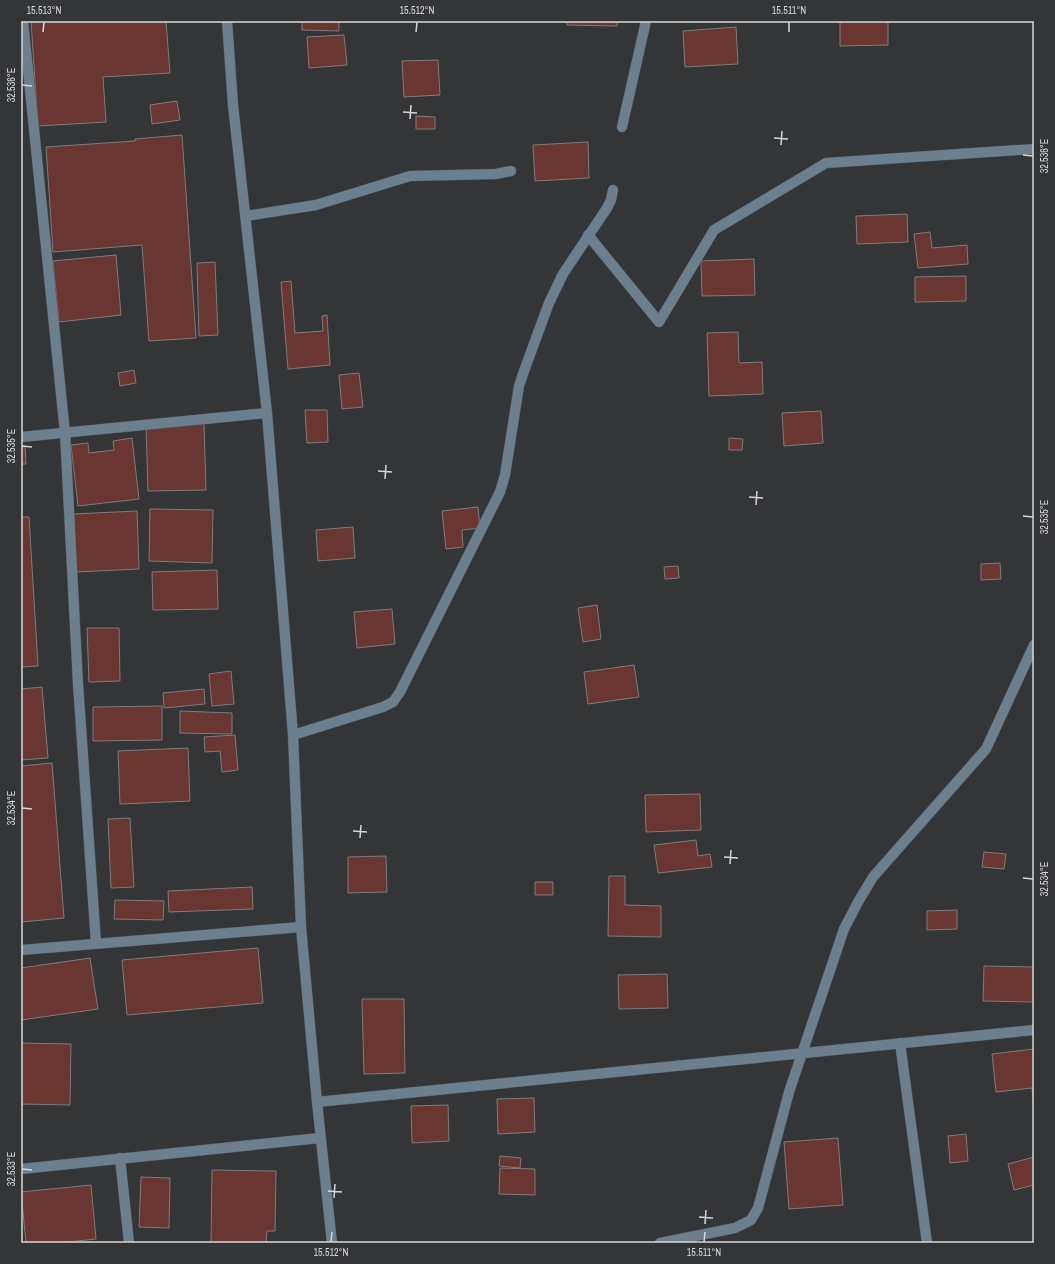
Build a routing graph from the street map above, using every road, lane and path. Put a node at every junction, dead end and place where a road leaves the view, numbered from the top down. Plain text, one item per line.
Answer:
1 (23, 21) edge
2 (227, 21) edge
3 (646, 21) edge
4 (622, 127) dead end
5 (1034, 148) edge
6 (511, 171) dead end
7 (613, 190) dead end
8 (246, 216) junction
9 (588, 235) junction
10 (267, 413) junction
11 (65, 433) junction
12 (21, 437) edge
13 (1034, 646) edge
14 (293, 735) junction
15 (301, 928) junction
16 (96, 943) junction
17 (21, 950) edge
18 (1034, 1030) edge
19 (900, 1044) junction
20 (802, 1054) junction
21 (317, 1102) junction
22 (320, 1138) junction
23 (120, 1158) junction
24 (21, 1168) edge
25 (129, 1243) edge
26 (332, 1243) edge
27 (660, 1243) edge
28 (927, 1243) edge

1 - 11 street
2 - 8 street
3 - 4 street
5 - 9 street
6 - 8 street
7 - 9 street
8 - 10 street
9 - 14 street
10 - 11 street
10 - 14 street
11 - 12 street
11 - 16 street
13 - 20 street
14 - 15 street
15 - 16 street
15 - 21 street
16 - 17 street
18 - 19 street
19 - 20 street
19 - 28 street
20 - 21 street
20 - 27 street
21 - 22 street
22 - 23 street
22 - 26 street
23 - 24 street
23 - 25 street

